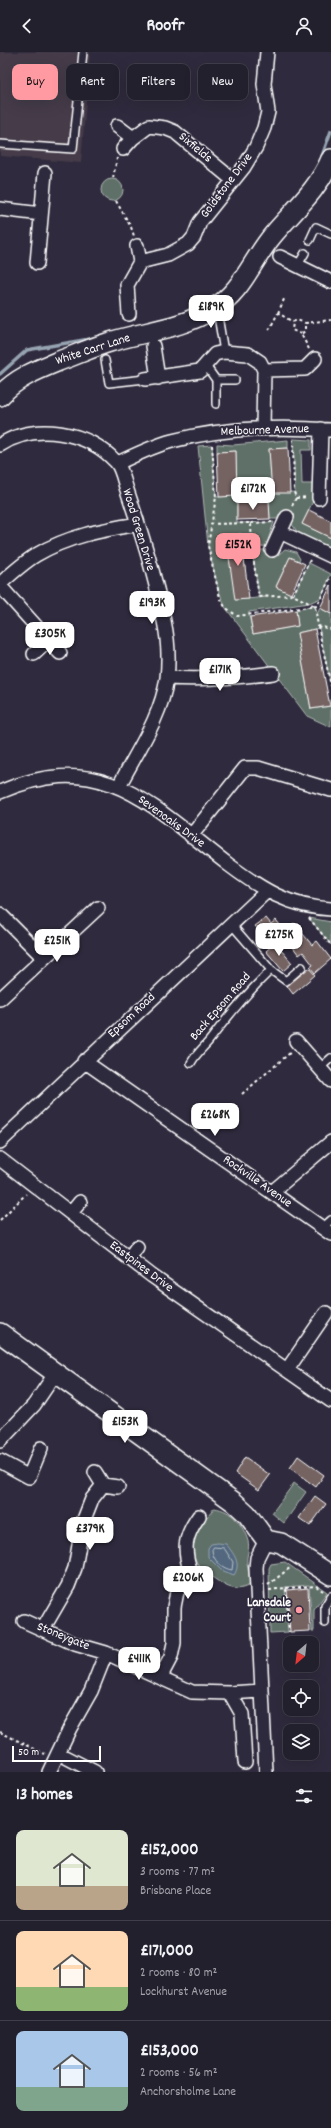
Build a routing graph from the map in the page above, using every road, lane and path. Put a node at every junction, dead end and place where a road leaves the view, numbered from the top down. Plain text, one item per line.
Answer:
1 (83, 52) edge
2 (267, 52) edge
3 (117, 126) dead end
4 (133, 138) junction
5 (0, 144) edge
6 (123, 149) joint
7 (331, 159) edge
8 (45, 173) dead end
9 (113, 178) dead end
10 (233, 180) junction
11 (116, 201) dead end
12 (0, 209) edge
13 (41, 214) junction
14 (331, 234) edge
15 (310, 240) dead end
16 (137, 246) joint
17 (305, 253) dead end
18 (280, 257) dead end
19 (140, 262) junction
20 (37, 263) dead end
21 (298, 266) junction
22 (331, 282) edge
23 (285, 297) dead end
24 (278, 313) junction
25 (129, 314) dead end
26 (331, 320) edge
27 (219, 322) dead end
28 (293, 322) junction
29 (305, 323) junction
30 (269, 330) dead end
31 (300, 334) junction
32 (153, 346) dead end
33 (224, 352) junction
34 (315, 359) joint
35 (105, 360) dead end
36 (206, 366) junction
37 (264, 370) junction
38 (151, 378) junction
39 (216, 380) junction
40 (235, 380) dead end
41 (0, 396) edge
42 (216, 404) dead end
43 (263, 428) junction
44 (293, 429) junction
45 (326, 429) edge
46 (211, 434) junction
47 (0, 445) edge
48 (118, 463) junction
49 (319, 498) dead end
50 (252, 522) junction
51 (138, 524) junction
52 (210, 524) junction
53 (284, 524) junction
54 (315, 549) junction
55 (252, 550) junction
56 (272, 550) joint
57 (331, 556) edge
58 (331, 576) edge
59 (0, 585) edge
60 (293, 595) junction
61 (315, 606) junction
62 (318, 626) junction
63 (331, 629) edge
64 (49, 640) junction
65 (60, 653) dead end
66 (34, 654) dead end
67 (331, 668) edge
68 (328, 669) junction
69 (273, 673) dead end
70 (167, 678) junction
71 (331, 686) edge
72 (119, 786) junction
73 (331, 790) edge
74 (0, 792) edge
75 (191, 836) junction
76 (266, 892) junction
77 (297, 902) junction
78 (98, 908) dead end
79 (331, 909) edge
80 (0, 914) edge
81 (231, 924) junction
82 (331, 945) edge
83 (44, 958) junction
84 (302, 967) dead end
85 (270, 970) junction
86 (0, 999) edge
87 (298, 1043) joint
88 (331, 1058) edge
89 (84, 1061) junction
90 (191, 1063) dead end
91 (320, 1068) junction
92 (331, 1081) edge
93 (242, 1094) dead end
94 (0, 1142) edge
95 (331, 1142) edge
96 (0, 1159) edge
97 (35, 1185) junction
98 (272, 1192) junction
99 (80, 1202) dead end
100 (72, 1213) junction
101 (0, 1220) edge
102 (328, 1227) edge
103 (137, 1247) dead end
104 (129, 1258) junction
105 (326, 1313) dead end
106 (0, 1333) edge
107 (287, 1370) junction
108 (55, 1374) junction
109 (331, 1401) edge
110 (0, 1441) edge
111 (41, 1448) dead end
112 (0, 1461) edge
113 (95, 1472) dead end
114 (103, 1486) junction
115 (118, 1488) dead end
116 (199, 1516) dead end
117 (266, 1540) junction
118 (309, 1561) junction
119 (191, 1573) junction
120 (331, 1575) edge
121 (204, 1582) dead end
122 (286, 1588) junction
123 (257, 1590) junction
124 (331, 1596) edge
125 (288, 1618) junction
126 (258, 1620) junction
127 (24, 1621) dead end
128 (325, 1623) dead end
129 (43, 1629) junction
130 (289, 1632) dead end
131 (106, 1653) junction
132 (161, 1676) junction
133 (262, 1691) junction
134 (230, 1693) junction
135 (0, 1732) edge
136 (57, 1756) junction
137 (245, 1762) dead end
138 (49, 1772) edge
139 (95, 1772) edge
140 (266, 1772) edge

1 - 5 lane
2 - 10 street, Goldstone Drive
3 - 4 street
4 - 6 street, Sixfields
4 - 10 street, Sixfields
6 - 9 path
7 - 41 street, White Carr Lane
8 - 13 street
10 - 19 street, Goldstone Drive
11 - 16 path
12 - 13 street
13 - 20 street
14 - 15 lane
16 - 19 street
17 - 21 lane
18 - 21 street
19 - 25 street
21 - 22 street
23 - 24 path
24 - 28 path
24 - 30 path
26 - 29 path
27 - 33 lane
28 - 29 path
28 - 31 path
29 - 31 path
31 - 34 path
32 - 38 street
33 - 36 street
33 - 37 street
34 - 37 street
35 - 38 lane
36 - 38 street
36 - 39 lane
37 - 43 street
39 - 40 lane
39 - 42 lane
43 - 44 street, Melbourne Avenue
43 - 46 street, Melbourne Avenue
44 - 45 street, Melbourne Avenue
44 - 53 path
45 - 49 street, Melbourne Avenue
46 - 48 street, Melbourne Avenue
46 - 52 path
47 - 48 street
48 - 51 street, Wood Green Drive
50 - 52 path
50 - 53 path
50 - 55 path
51 - 59 street
51 - 70 street, Wood Green Drive
52 - 61 path
53 - 54 street
53 - 56 street
54 - 57 street
54 - 60 path
55 - 56 path
55 - 60 path
58 - 61 path
59 - 64 street
60 - 61 path
61 - 62 path
62 - 63 path
62 - 68 path
64 - 65 street
64 - 66 street
67 - 68 path
68 - 71 path
69 - 70 street
70 - 72 street, Wood Green Drive
72 - 74 street, Sevenoaks Drive
72 - 75 street, Sevenoaks Drive
73 - 75 street
75 - 76 street, Sevenoaks Drive
76 - 77 street, Sevenoaks Drive
76 - 81 street, Epsom Road
77 - 79 street, Sevenoaks Drive
77 - 82 path
78 - 83 street
80 - 83 street
81 - 85 lane, Back Epsom Road
81 - 89 street, Epsom Road
83 - 86 street
84 - 85 lane, Back Epsom Road
85 - 90 lane, Back Epsom Road
87 - 91 street
87 - 93 path
88 - 91 lane
89 - 94 street, Epsom Road
89 - 98 street, Rockville Avenue
91 - 92 street
95 - 98 street
96 - 97 street, Eastpines Drive
97 - 100 street, Eastpines Drive
97 - 101 path
98 - 102 street, Rockville Avenue
99 - 100 street
100 - 104 street, Eastpines Drive
103 - 104 street
104 - 107 street, Eastpines Drive
105 - 107 street
106 - 108 street
107 - 109 street, Eastpines Drive
108 - 110 street
108 - 117 street
111 - 112 street
113 - 114 street
114 - 115 street
114 - 129 street
116 - 119 street
117 - 118 street
117 - 123 street
118 - 120 street
118 - 123 path
119 - 121 street
119 - 132 street
122 - 123 path
122 - 124 path
122 - 125 path
123 - 126 street
124 - 128 lane
125 - 126 path
125 - 130 path
126 - 133 street
127 - 129 street, Stoneygate
129 - 131 street, Stoneygate
131 - 132 street, Stoneygate
131 - 136 street
132 - 134 street, Stoneygate
133 - 134 street, Stoneygate
133 - 140 street
134 - 137 street
135 - 136 path
136 - 138 street
136 - 139 street

